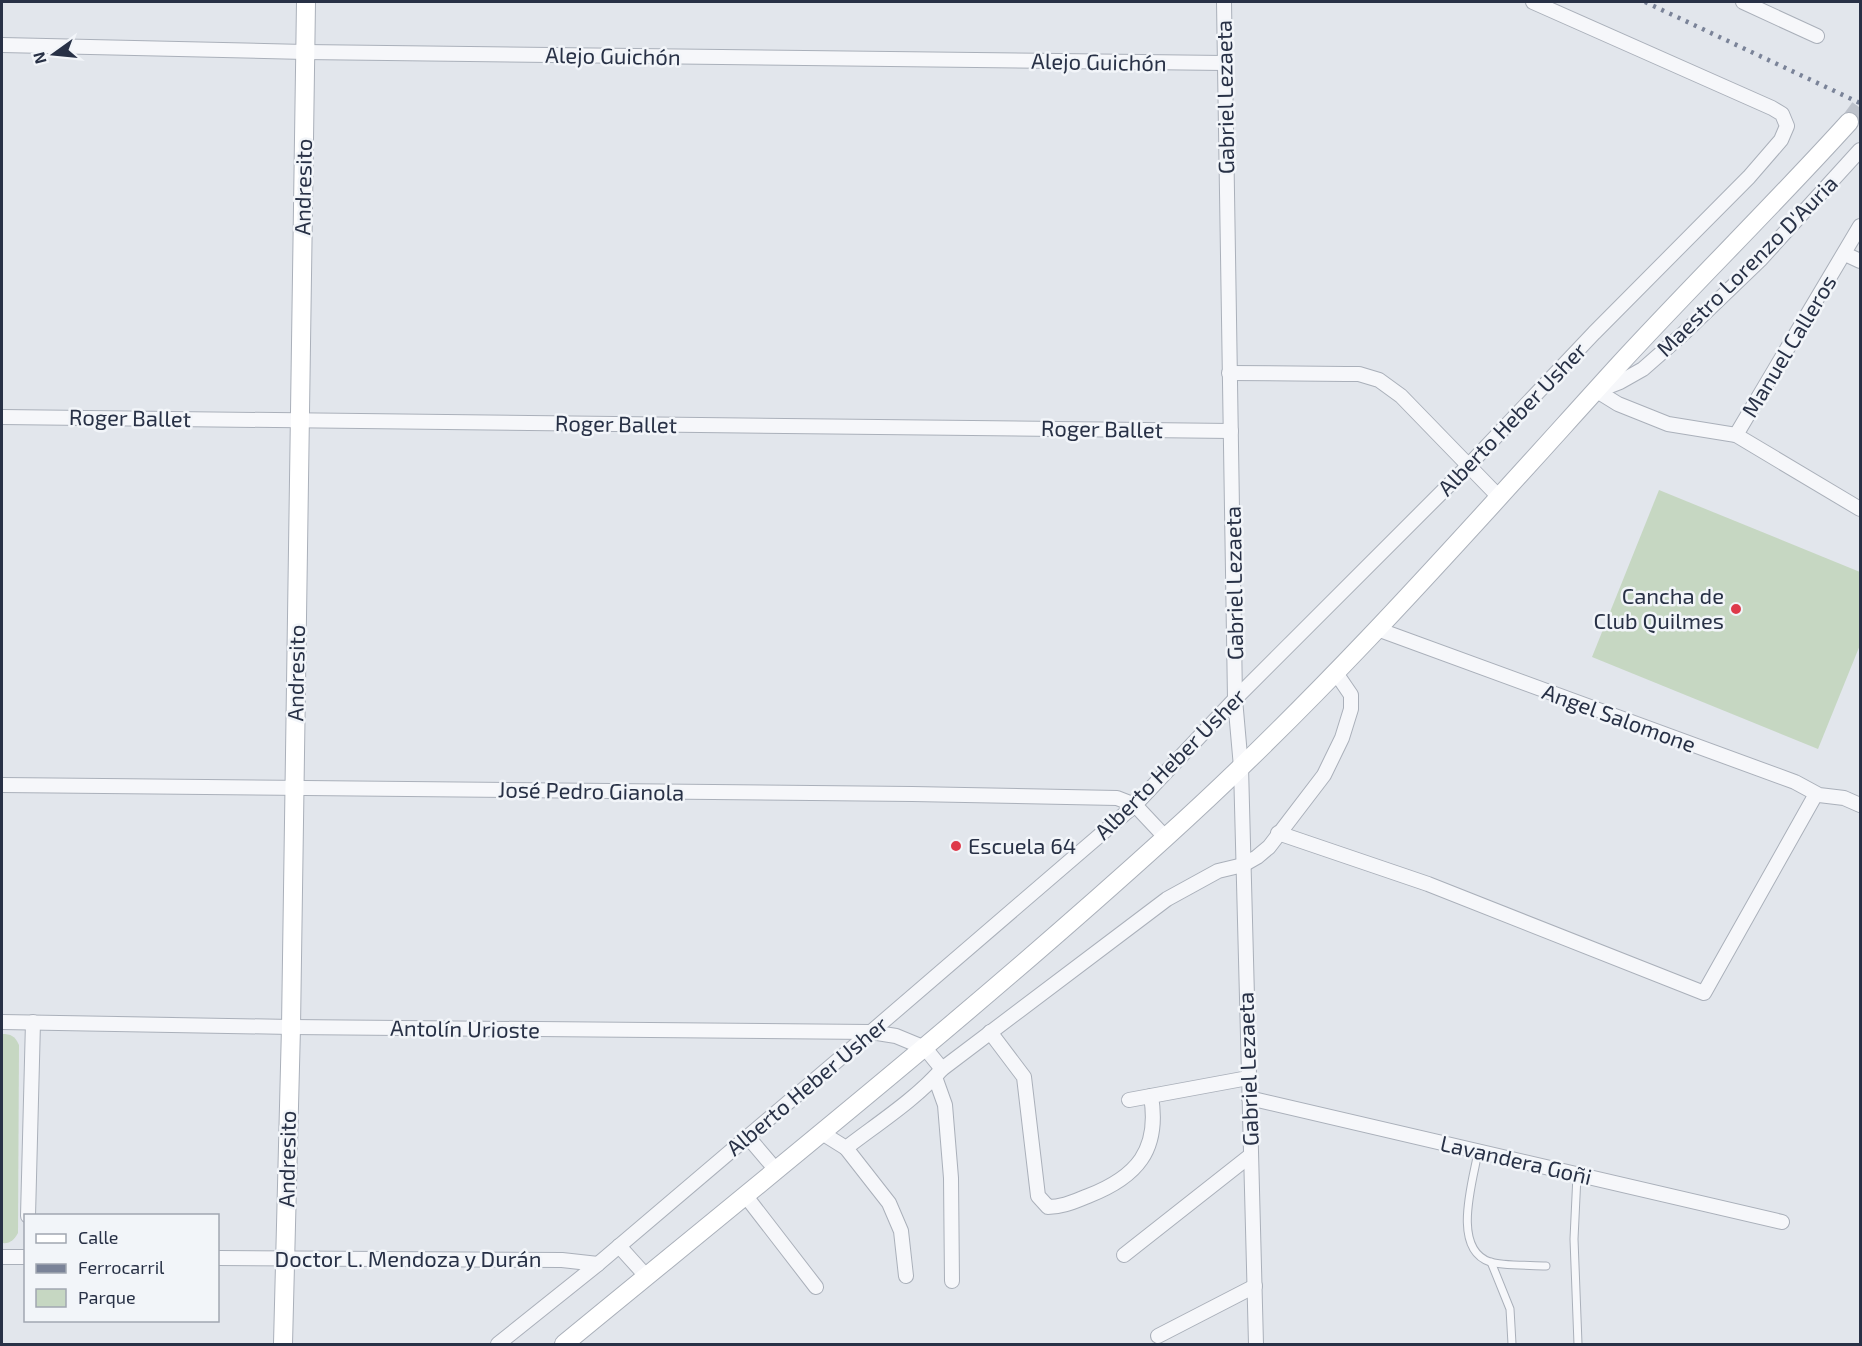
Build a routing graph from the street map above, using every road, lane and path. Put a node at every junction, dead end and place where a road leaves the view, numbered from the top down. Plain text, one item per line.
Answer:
1 (306, 2) edge
2 (1224, 2) edge
3 (1533, 2) edge
4 (1743, 2) edge
5 (1817, 36) dead end
6 (2, 45) edge
7 (305, 52) junction
8 (1224, 63) junction
9 (1849, 122) tunnel mouth
10 (1860, 150) edge
11 (1860, 226) edge
12 (1845, 254) junction
13 (1860, 261) edge
14 (1229, 373) junction
15 (1597, 391) junction
16 (2, 417) edge
17 (299, 420) junction
18 (1231, 431) junction
19 (1736, 435) junction
20 (1468, 466) junction
21 (1500, 498) junction
22 (1860, 509) edge
23 (1377, 629) junction
24 (1335, 673) junction
25 (1235, 699) junction
26 (1240, 767) junction
27 (2, 785) edge
28 (295, 788) junction
29 (1816, 794) junction
30 (1860, 804) edge
31 (1135, 805) junction
32 (1278, 832) junction
33 (1166, 838) junction
34 (1243, 865) junction
35 (2, 1022) edge
36 (33, 1022) junction
37 (291, 1027) junction
38 (871, 1032) junction
39 (990, 1032) junction
40 (926, 1048) junction
41 (938, 1073) junction
42 (1248, 1078) junction
43 (1151, 1096) junction
44 (1249, 1098) junction
45 (1129, 1100) dead end
46 (822, 1133) junction
47 (748, 1137) junction
48 (846, 1148) junction
49 (1478, 1152) junction
50 (1251, 1155) junction
51 (776, 1170) junction
52 (1577, 1174) junction
53 (745, 1196) junction
54 (28, 1214) edge
55 (1782, 1222) dead end
56 (619, 1246) junction
57 (1124, 1256) dead end
58 (2, 1257) edge
59 (24, 1257) edge
60 (219, 1258) edge
61 (285, 1259) junction
62 (1491, 1262) junction
63 (598, 1263) junction
64 (1546, 1266) dead end
65 (647, 1276) junction
66 (906, 1276) dead end
67 (952, 1281) dead end
68 (1255, 1286) junction
69 (816, 1287) dead end
70 (1158, 1336) dead end
71 (283, 1344) edge
72 (498, 1344) edge
73 (564, 1344) edge
74 (1256, 1344) edge
75 (1512, 1344) edge
76 (1578, 1344) edge

1 - 7 street, Andresito
2 - 8 street, Gabriel Lezaeta
3 - 20 street, Alberto Heber Usher
4 - 5 street
6 - 7 street, Alejo Guichón
7 - 8 street, Alejo Guichón
7 - 17 street, Andresito
8 - 14 street, Gabriel Lezaeta
9 - 15 street, Alberto Heber Usher
10 - 15 street, Maestro Lorenzo D'Auria
11 - 12 street, Manuel Calleros
12 - 13 street
12 - 19 street, Manuel Calleros
14 - 18 street, Gabriel Lezaeta
14 - 20 street
15 - 19 street
15 - 21 street, Alberto Heber Usher
16 - 17 street, Roger Ballet
17 - 18 street, Roger Ballet
17 - 28 street, Andresito
18 - 25 street, Gabriel Lezaeta
19 - 22 street
20 - 21 street
20 - 25 street, Alberto Heber Usher
21 - 23 street, Alberto Heber Usher
23 - 24 street, Alberto Heber Usher
23 - 29 street, Angel Salomone
24 - 26 street, Alberto Heber Usher
24 - 32 street
25 - 26 street, Gabriel Lezaeta
25 - 31 street, Alberto Heber Usher
26 - 33 street, Alberto Heber Usher
26 - 34 street, Gabriel Lezaeta
27 - 28 street, José Pedro Gianola
28 - 31 street, José Pedro Gianola
28 - 37 street, Andresito
29 - 30 street, Angel Salomone
29 - 32 street
31 - 33 street
31 - 38 street, Alberto Heber Usher
32 - 34 street
33 - 40 street, Alberto Heber Usher
34 - 39 street
34 - 42 street, Gabriel Lezaeta
35 - 36 street, Antolín Urioste
36 - 37 street, Antolín Urioste
36 - 54 street
37 - 38 street, Antolín Urioste
37 - 61 street, Andresito
38 - 40 street, Antolín Urioste
38 - 47 street, Alberto Heber Usher
39 - 41 street
39 - 43 street
40 - 41 street
40 - 46 street, Alberto Heber Usher
41 - 48 street
41 - 67 street
42 - 43 street
42 - 44 street, Gabriel Lezaeta
43 - 45 street
44 - 49 street, Lavandera Goñi
44 - 50 street, Gabriel Lezaeta
46 - 48 street
46 - 51 street, Alberto Heber Usher
47 - 51 street
47 - 56 street, Alberto Heber Usher
48 - 66 street
49 - 52 street, Lavandera Goñi
49 - 62 lane
50 - 57 street
50 - 68 street, Gabriel Lezaeta
51 - 53 street, Alberto Heber Usher
52 - 55 street, Lavandera Goñi
52 - 76 lane
53 - 65 street, Alberto Heber Usher
53 - 69 street
56 - 63 street, Alberto Heber Usher
56 - 65 street
58 - 59 street
60 - 61 street, Doctor L. Mendoza y Durán
61 - 63 street, Doctor L. Mendoza y Durán
61 - 71 street, Andresito
62 - 64 lane
62 - 75 lane
63 - 72 street, Alberto Heber Usher
65 - 73 street, Alberto Heber Usher
68 - 70 street
68 - 74 street, Gabriel Lezaeta

